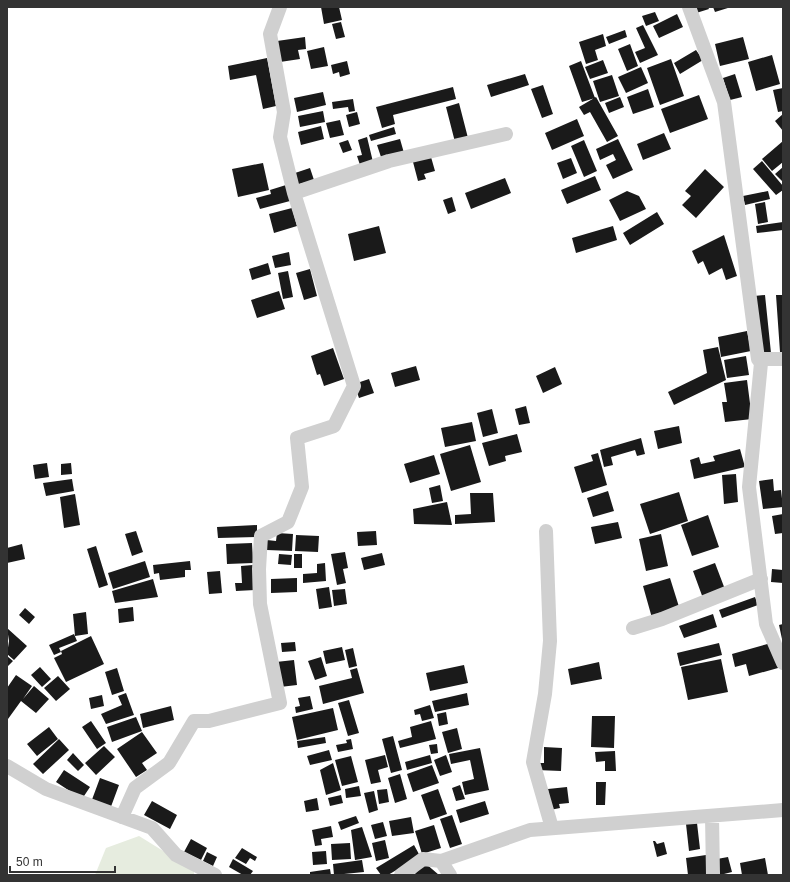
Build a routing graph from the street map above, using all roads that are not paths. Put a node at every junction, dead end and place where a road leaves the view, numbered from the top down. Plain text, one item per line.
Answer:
1 (280, 7) edge
2 (689, 7) edge
3 (506, 134) dead end
4 (294, 192) junction
5 (758, 359) junction
6 (783, 359) edge
7 (546, 531) dead end
8 (761, 579) junction
9 (634, 628) dead end
10 (783, 663) edge
11 (7, 766) edge
12 (783, 810) edge
13 (712, 816) junction
14 (122, 817) junction
15 (552, 828) junction
16 (441, 861) junction
17 (215, 875) edge
18 (402, 875) edge
19 (450, 875) edge
20 (713, 875) edge

1 - 4 street
2 - 5 street
3 - 4 street
4 - 14 street
5 - 6 street
5 - 8 street
7 - 15 street
8 - 9 street
8 - 10 street
11 - 14 street
12 - 13 street
13 - 15 street
13 - 20 street
14 - 17 street
15 - 16 street
16 - 18 street
16 - 19 street

